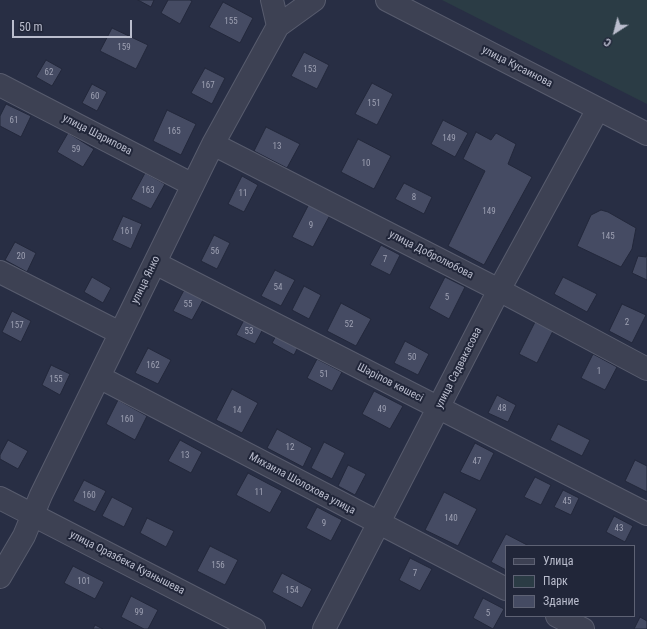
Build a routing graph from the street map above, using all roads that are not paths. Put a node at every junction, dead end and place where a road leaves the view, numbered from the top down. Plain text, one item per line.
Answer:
1 (272, 0) edge
2 (314, 0) edge
3 (387, 0) edge
4 (278, 26) junction
5 (0, 85) edge
6 (598, 109) junction
7 (647, 134) edge
8 (213, 144) junction
9 (193, 185) junction
10 (155, 262) junction
11 (0, 272) edge
12 (498, 290) junction
13 (120, 334) junction
14 (647, 369) edge
15 (99, 377) junction
16 (438, 408) junction
17 (0, 498) edge
18 (33, 514) junction
19 (647, 514) edge
20 (378, 523) junction
21 (0, 577) edge
22 (505, 588) edge
23 (560, 617) edge
24 (254, 629) edge
25 (324, 629) edge
26 (583, 629) edge

1 - 4 street
2 - 4 street, улица Янко
3 - 6 street, улица Кусаинова
4 - 8 street, улица Янко
5 - 9 street, улица Шарипова
6 - 7 street, улица Кусаинова
6 - 12 street, улица Садвакасова
8 - 9 street, улица Янко
8 - 12 street, улица Добролюбова
9 - 10 street, улица Янко
10 - 13 street, улица Янко
10 - 16 street, Шәріпов көшесі
11 - 13 street
12 - 14 street, улица Добролюбова
12 - 16 street, улица Садвакасова
13 - 15 street, улица Янко
15 - 18 street, улица Янко
15 - 20 street, Михаила Шолохова улица
16 - 19 street, Шәріпов көшесі
16 - 20 street, улица Садвакасова
17 - 18 street, улица Оразбека Куанышева
18 - 21 street, улица Янко
18 - 24 street, улица Оразбека Куанышева
20 - 22 street, Михаила Шолохова улица
20 - 25 street, улица Садвакасова
23 - 26 street

